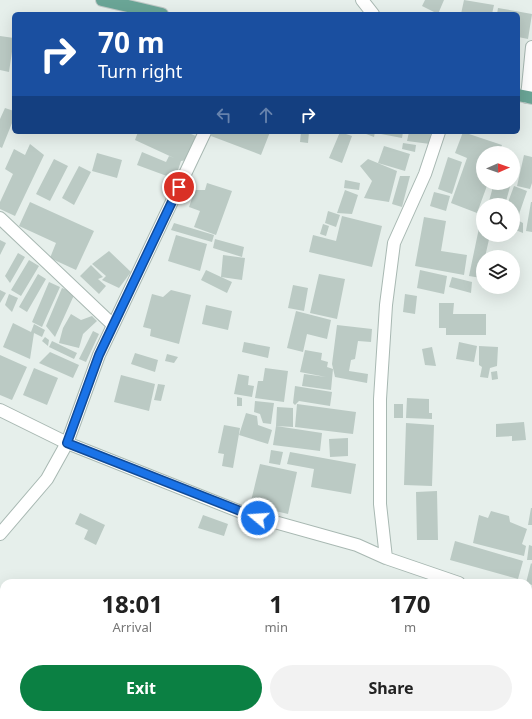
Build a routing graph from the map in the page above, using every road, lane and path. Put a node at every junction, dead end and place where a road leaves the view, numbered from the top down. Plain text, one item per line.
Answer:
1 (102, 0) edge
2 (362, 0) edge
3 (153, 12) edge
4 (371, 12) edge
5 (532, 47) edge
6 (526, 96) edge
7 (204, 134) edge
8 (438, 134) edge
9 (0, 218) edge
10 (113, 325) junction
11 (0, 410) edge
12 (67, 443) junction
13 (0, 534) edge
14 (386, 558) junction
15 (447, 579) edge

1 - 3 main road
2 - 4 street
5 - 6 street
7 - 10 street
8 - 14 street
9 - 10 street
10 - 12 street
11 - 12 street
12 - 13 street
12 - 14 street
14 - 15 street

